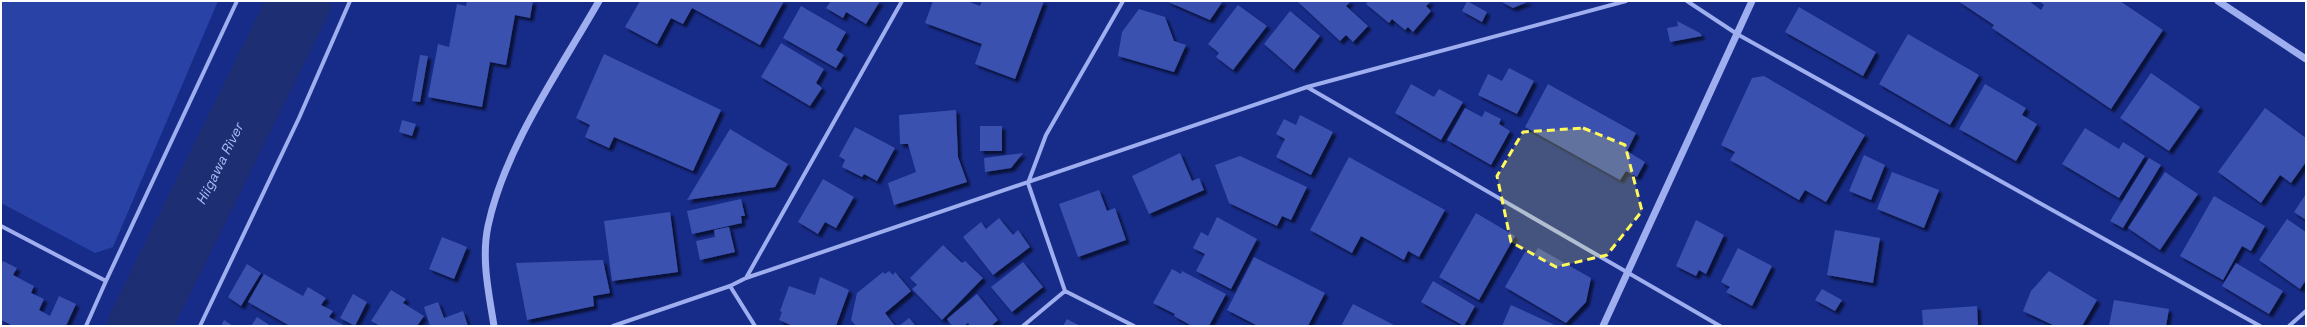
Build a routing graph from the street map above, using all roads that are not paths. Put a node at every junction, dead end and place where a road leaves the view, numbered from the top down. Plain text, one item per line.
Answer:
1 (237, 1) edge
2 (350, 1) edge
3 (599, 1) edge
4 (902, 1) edge
5 (1123, 1) edge
6 (1626, 1) edge
7 (1687, 1) edge
8 (1752, 1) edge
9 (2218, 1) edge
10 (1737, 34) junction
11 (2306, 59) edge
12 (1307, 87) junction
13 (1028, 183) junction
14 (1, 226) edge
15 (1628, 273) junction
16 (746, 278) junction
17 (106, 281) junction
18 (730, 286) junction
19 (1065, 291) junction
20 (2306, 311) edge
21 (86, 326) edge
22 (200, 326) edge
23 (494, 326) edge
24 (613, 326) edge
25 (755, 326) edge
26 (1023, 326) edge
27 (1134, 326) edge
28 (1603, 326) edge
29 (1720, 326) edge
30 (2260, 326) edge
31 (2289, 326) edge

1 - 17 street
2 - 22 street
3 - 23 street
4 - 16 street
5 - 13 street
6 - 12 street
7 - 10 street
8 - 10 street
9 - 11 street
10 - 15 street
10 - 30 street
12 - 13 street
12 - 15 street
13 - 16 street
13 - 19 street
14 - 17 street
15 - 28 street
15 - 29 street
16 - 18 street
17 - 21 street
18 - 24 street
18 - 25 street
19 - 26 street
19 - 27 street
20 - 31 street

